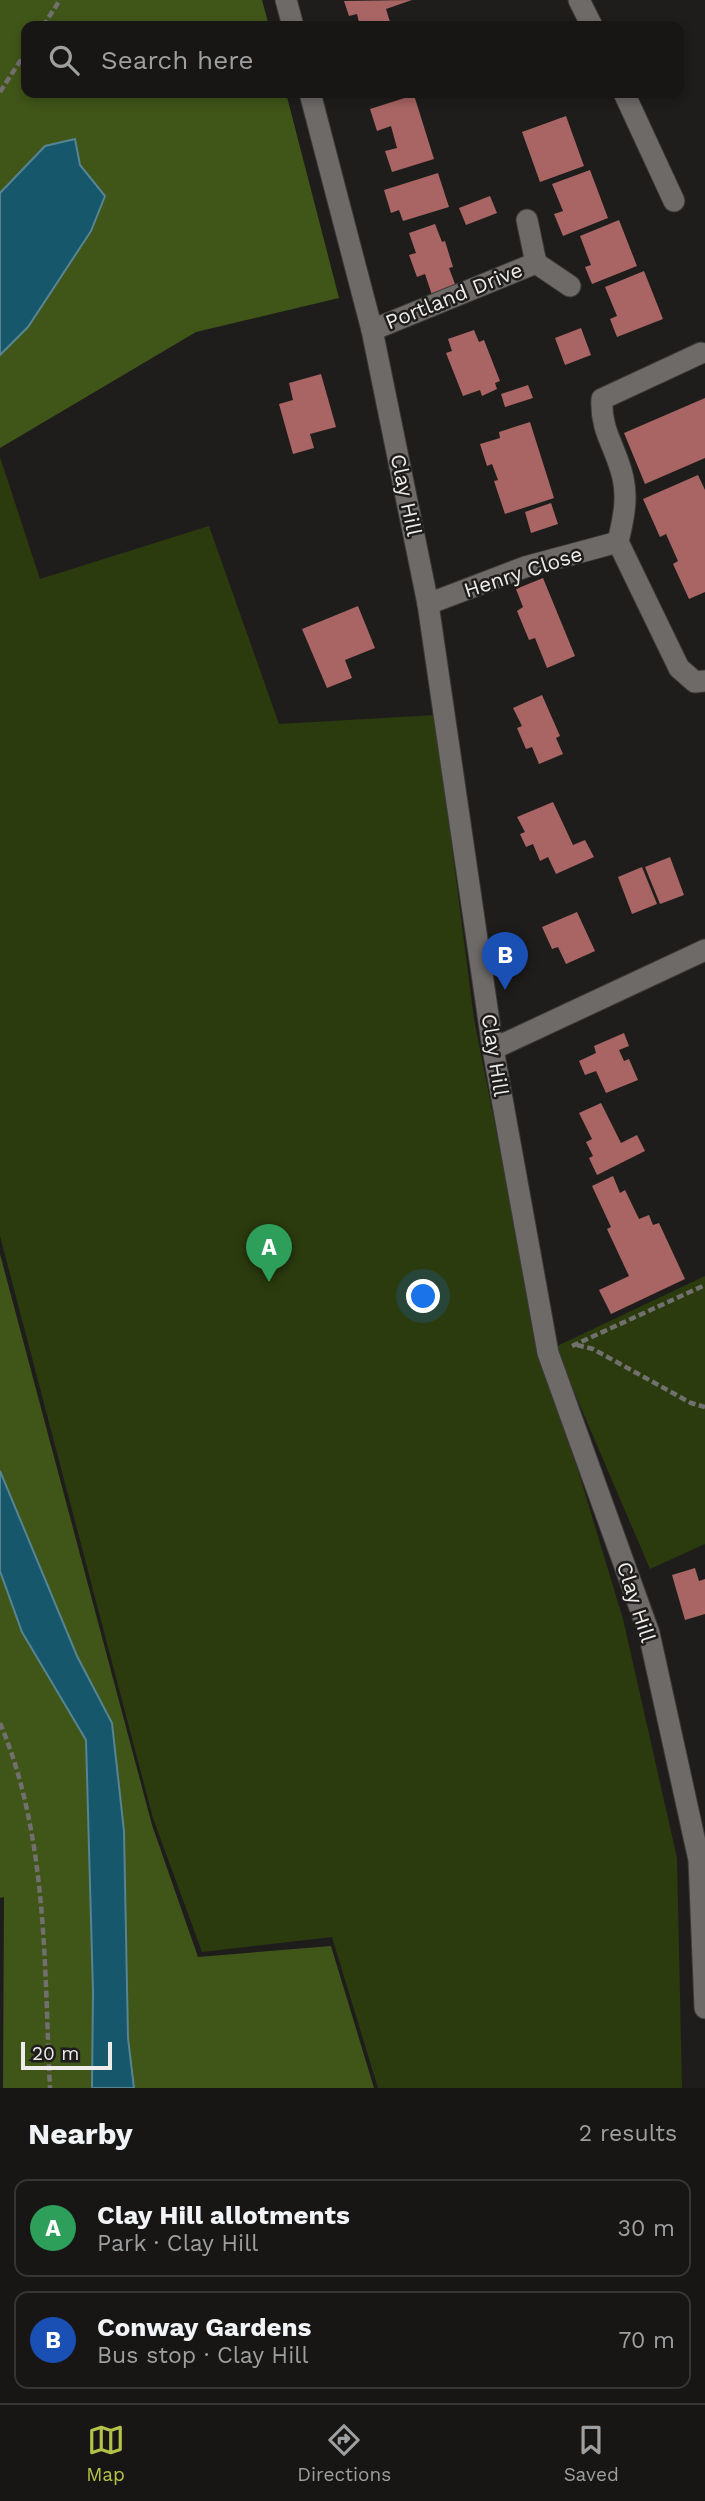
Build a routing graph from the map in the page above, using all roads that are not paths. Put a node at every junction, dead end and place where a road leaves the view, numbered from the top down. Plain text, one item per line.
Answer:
1 (286, 0) edge
2 (579, 0) edge
3 (292, 21) edge
4 (590, 21) edge
5 (311, 98) edge
6 (626, 98) edge
7 (674, 201) dead end
8 (527, 220) dead end
9 (536, 263) junction
10 (570, 286) dead end
11 (372, 330) junction
12 (701, 353) dead end
13 (618, 542) junction
14 (428, 604) junction
15 (705, 681) edge
16 (705, 950) edge
17 (493, 1049) junction
18 (705, 2008) edge

1 - 3 street
2 - 4 street
5 - 11 street, Clay Hill
6 - 7 street
8 - 9 street, Portland Drive
9 - 10 street, Portland Drive
9 - 11 street, Portland Drive
11 - 14 street, Clay Hill
12 - 13 street
13 - 14 street, Henry Close
13 - 15 street
14 - 17 street, Clay Hill
16 - 17 street
17 - 18 street, Clay Hill

